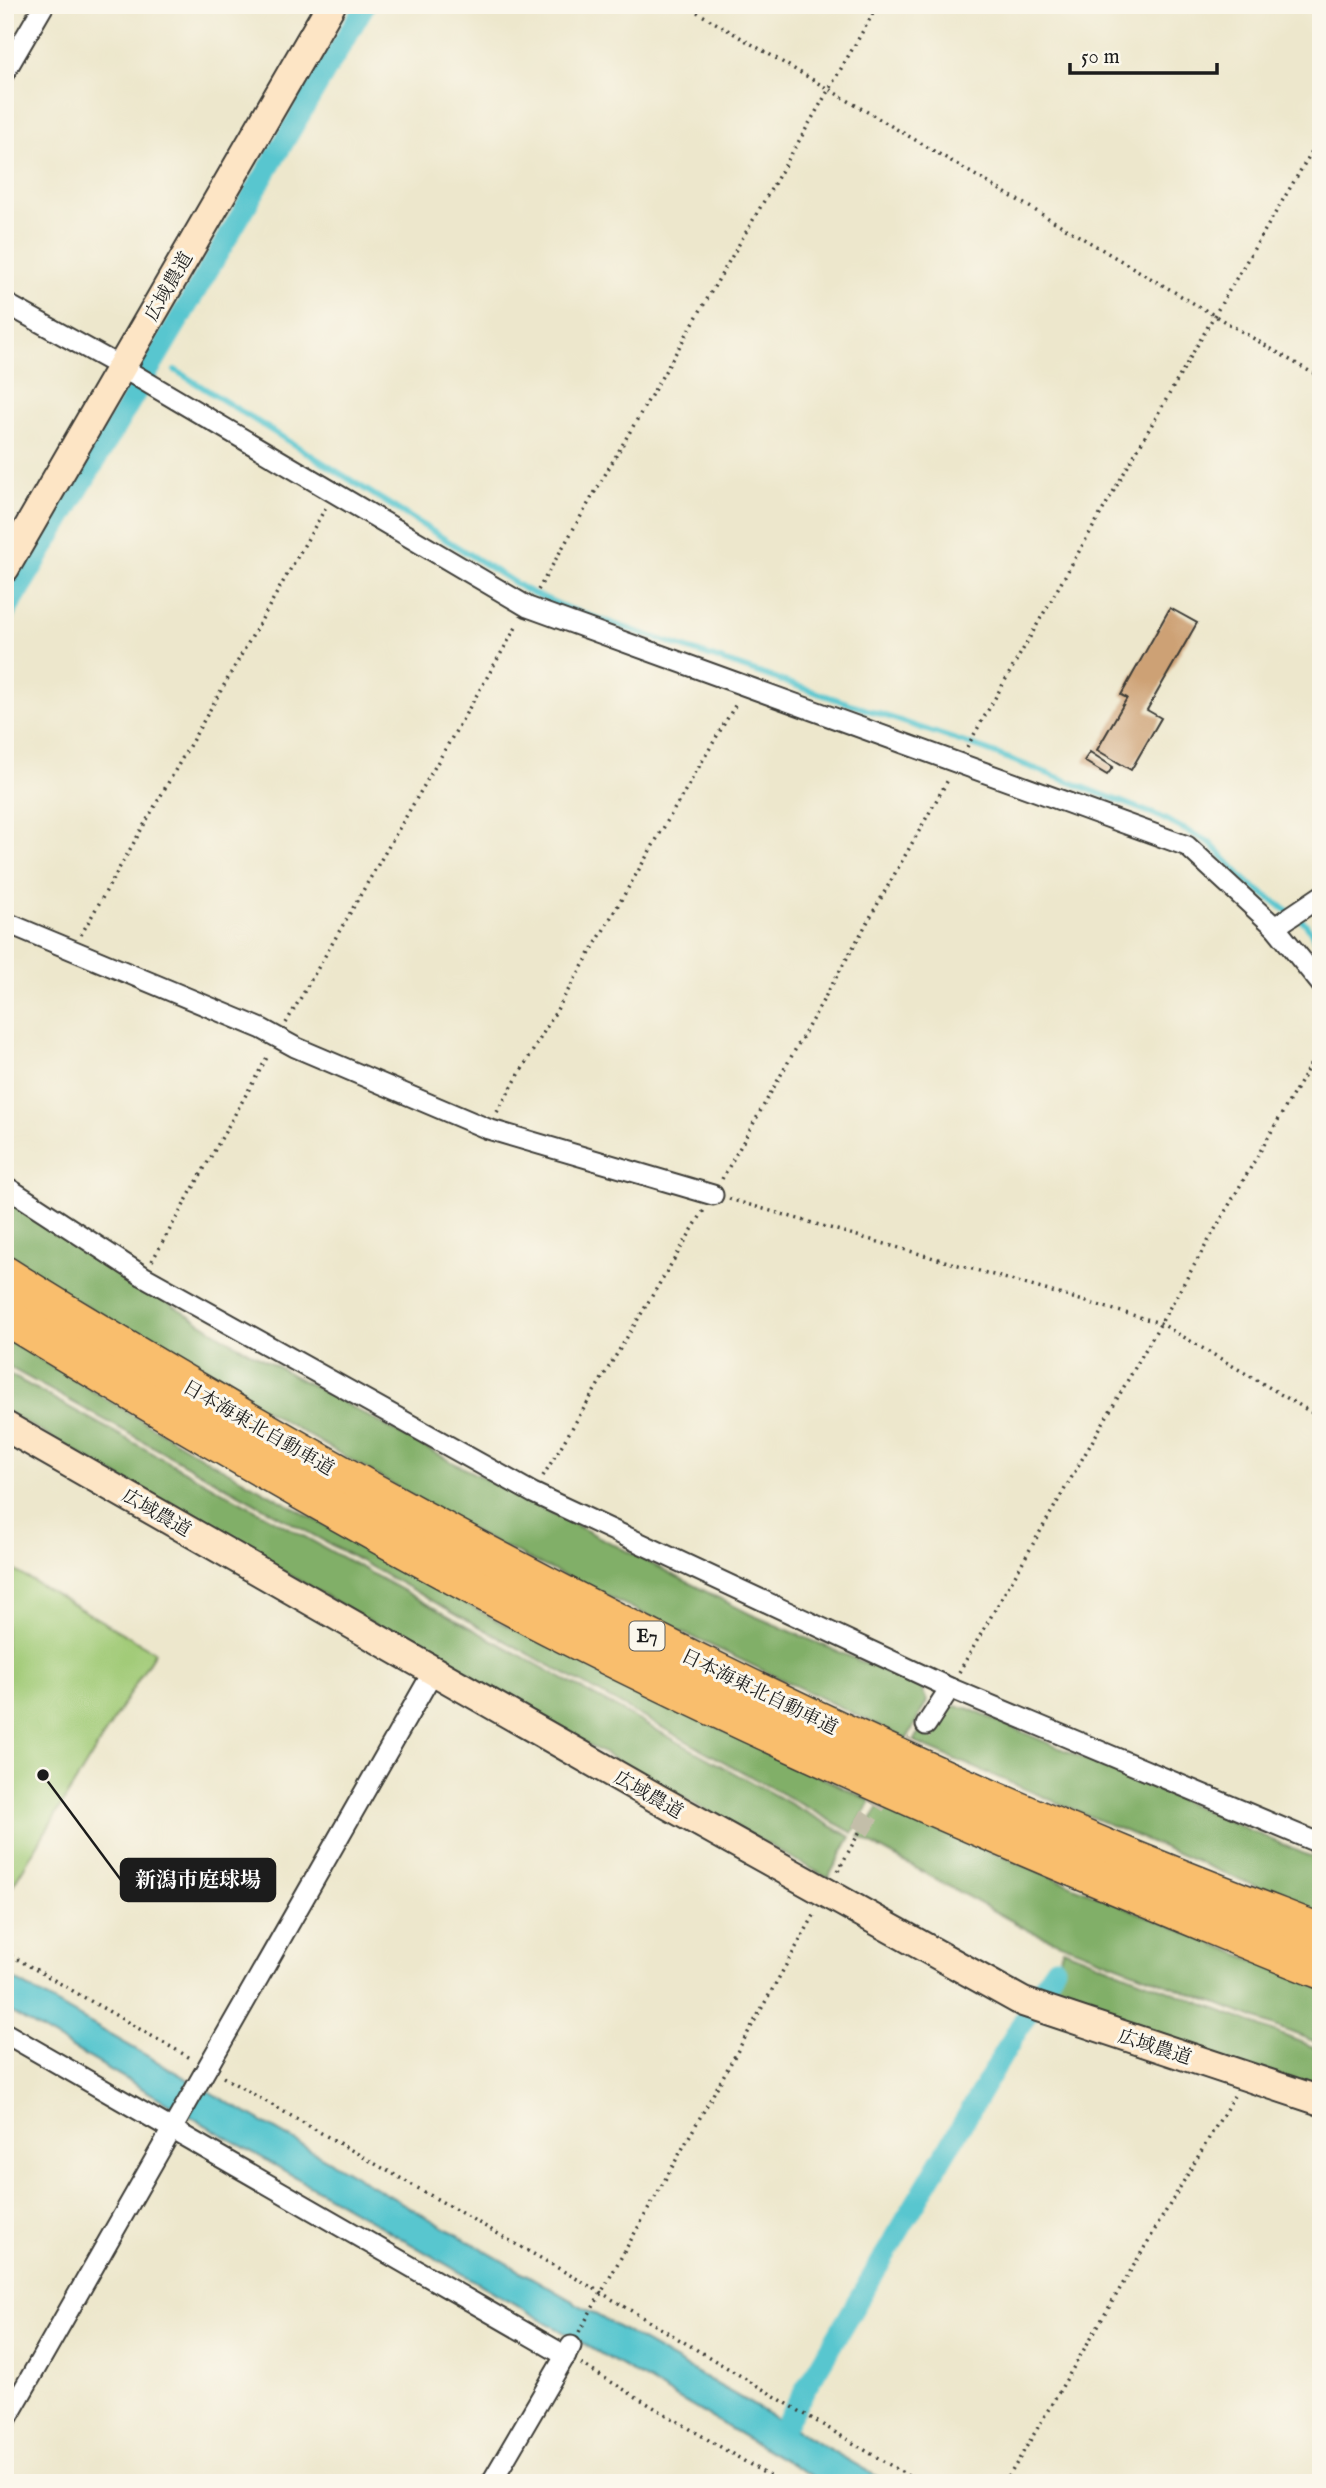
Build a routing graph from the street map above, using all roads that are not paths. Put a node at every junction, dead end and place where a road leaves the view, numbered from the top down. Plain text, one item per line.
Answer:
1 (44, 5) edge
2 (331, 5) edge
3 (5, 72) edge
4 (5, 303) edge
5 (121, 367) junction
6 (5, 568) edge
7 (1321, 896) edge
8 (5, 922) edge
9 (1275, 927) junction
10 (1321, 984) edge
11 (5, 1186) edge
12 (713, 1195) road end
13 (5, 1275) edge
14 (5, 1315) edge
15 (5, 1426) edge
16 (434, 1670) junction
17 (950, 1688) junction
18 (926, 1725) tunnel mouth
19 (1321, 1844) edge
20 (1321, 1933) edge
21 (1321, 1970) edge
22 (5, 2033) edge
23 (1321, 2101) edge
24 (174, 2126) junction
25 (5, 2422) edge
26 (491, 2483) edge

1 - 3 street
2 - 5 street, 広域農道
4 - 5 street
5 - 6 street, 広域農道
5 - 9 street
7 - 9 street
8 - 12 street
9 - 10 street
11 - 17 street
13 - 20 highway, 日本海東北自動車道 / E7
14 - 21 highway, 日本海東北自動車道 / E7
15 - 16 street, 広域農道
16 - 23 street, 広域農道
16 - 24 street
17 - 18 street
17 - 19 street
22 - 24 street
24 - 25 street
24 - 26 street

